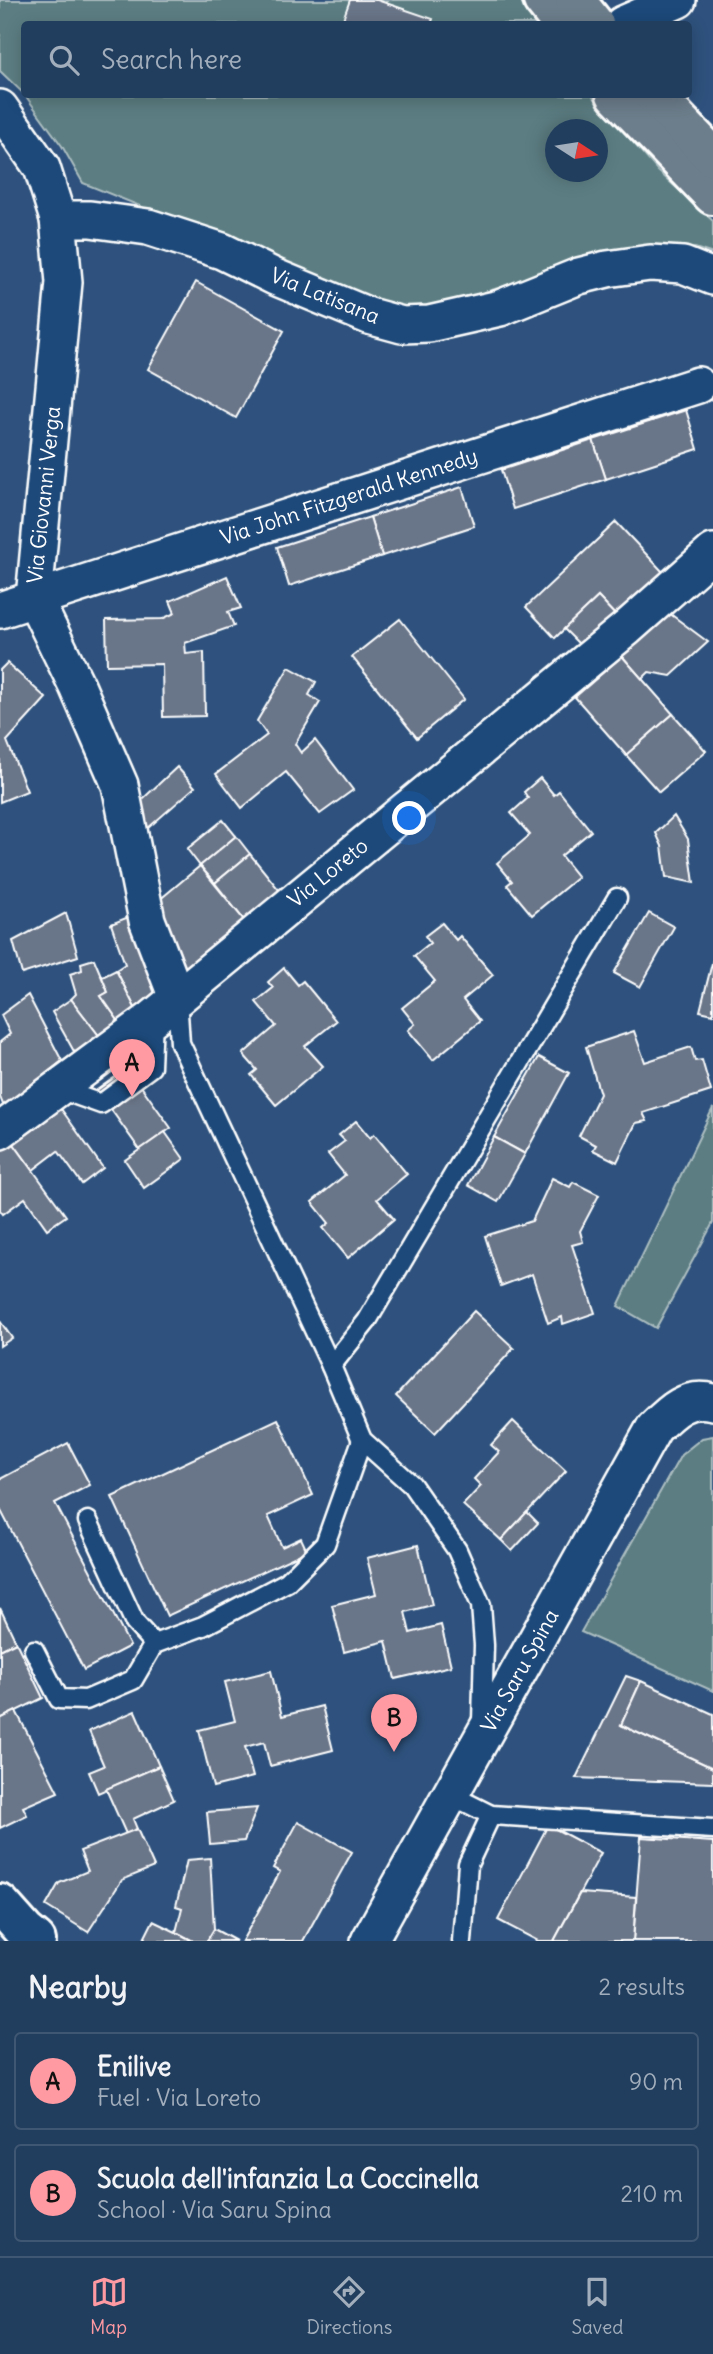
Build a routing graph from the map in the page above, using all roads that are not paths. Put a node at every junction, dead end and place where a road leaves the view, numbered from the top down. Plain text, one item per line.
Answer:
1 (543, 0) edge
2 (575, 0) edge
3 (678, 0) edge
4 (560, 21) edge
5 (592, 21) edge
6 (631, 21) edge
7 (620, 98) edge
8 (657, 98) edge
9 (0, 108) edge
10 (713, 157) edge
11 (713, 195) edge
12 (58, 219) junction
13 (713, 278) edge
14 (698, 385) dead end
15 (713, 552) edge
16 (34, 598) junction
17 (0, 610) edge
18 (617, 898) dead end
19 (165, 1008) junction
20 (0, 1131) edge
21 (331, 1366) junction
22 (713, 1402) edge
23 (362, 1440) junction
24 (88, 1521) dead end
25 (154, 1644) junction
26 (34, 1650) dead end
27 (482, 1738) junction
28 (451, 1795) junction
29 (491, 1815) junction
30 (713, 1829) edge
31 (0, 1905) edge
32 (36, 1941) edge
33 (369, 1941) edge
34 (462, 1941) edge

1 - 4 main road
2 - 5 main road
3 - 6 street
7 - 11 main road
8 - 10 main road
9 - 12 street, Via Giovanni Verga
12 - 13 street, Via Latisana
12 - 16 street, Via Giovanni Verga
14 - 16 street, Via John Fitzgerald Kennedy
15 - 19 street, Via Loreto
16 - 17 street, Via John Fitzgerald Kennedy
16 - 19 street, Via Giovanni Verga
18 - 21 lane
19 - 20 street, Via Loreto
19 - 21 lane
21 - 23 lane
22 - 27 street, Via Saru Spina
23 - 25 lane
23 - 27 lane
24 - 25 lane
25 - 26 lane
27 - 28 street, Via Saru Spina
28 - 29 lane
28 - 33 street, Via Saru Spina
29 - 30 lane
29 - 34 lane
31 - 32 street

